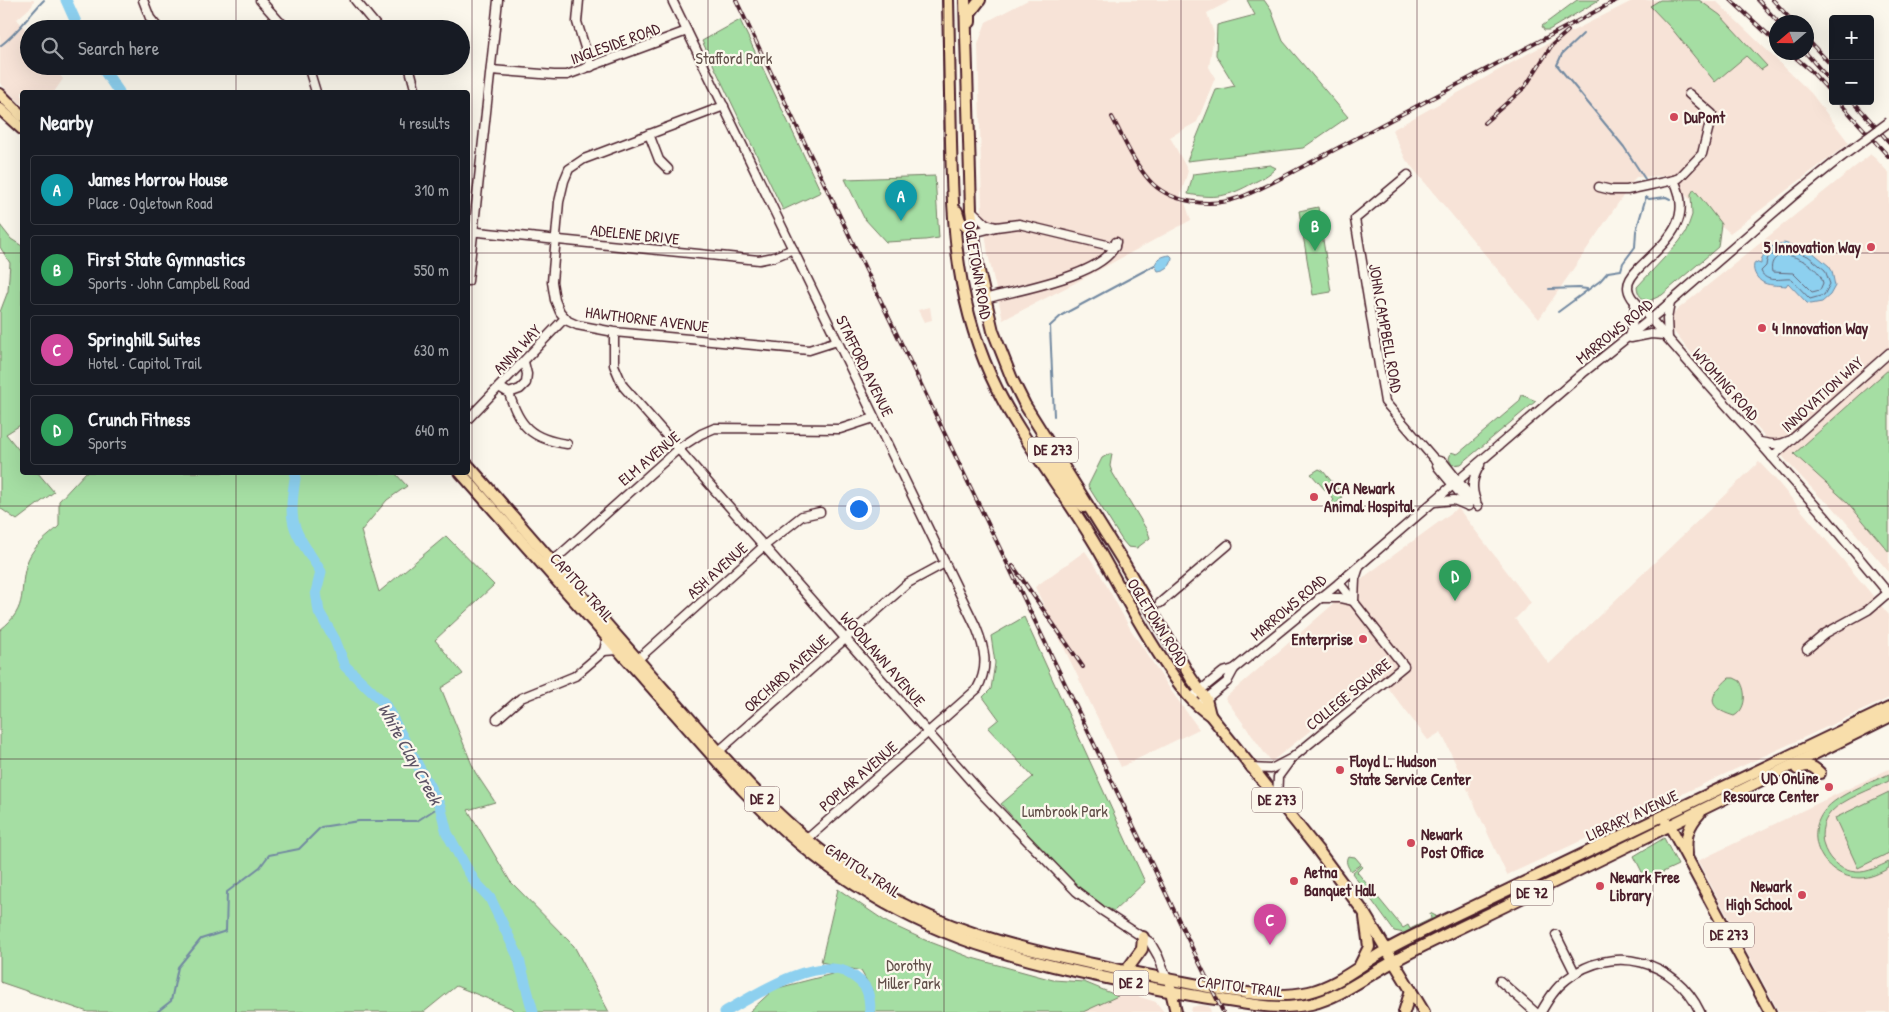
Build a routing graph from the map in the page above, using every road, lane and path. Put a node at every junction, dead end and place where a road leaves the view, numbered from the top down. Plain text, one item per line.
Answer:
1 (143, 0) edge
2 (260, 0) edge
3 (355, 0) edge
4 (498, 0) edge
5 (578, 0) edge
6 (672, 0) edge
7 (948, 0) edge
8 (965, 0) edge
9 (980, 0) edge
10 (152, 20) edge
11 (278, 20) edge
12 (372, 20) edge
13 (688, 31) junction
14 (966, 37) junction
15 (591, 67) junction
16 (490, 70) junction
17 (311, 75) edge
18 (412, 75) edge
19 (315, 90) edge
20 (416, 90) edge
21 (0, 94) edge
22 (1688, 94) dead end
23 (724, 106) junction
24 (0, 109) edge
25 (20, 114) edge
26 (1889, 122) edge
27 (20, 127) edge
28 (649, 134) junction
29 (668, 169) dead end
30 (952, 175) junction
31 (1408, 175) dead end
32 (1674, 180) junction
33 (1599, 187) dead end
34 (971, 210) junction
35 (996, 227) junction
36 (470, 232) edge
37 (973, 233) junction
38 (557, 240) junction
39 (793, 249) junction
40 (984, 299) junction
41 (1635, 303) junction
42 (1670, 303) junction
43 (565, 318) junction
44 (1650, 320) junction
45 (614, 332) junction
46 (1665, 337) junction
47 (1628, 338) junction
48 (837, 340) junction
49 (1889, 353) edge
50 (524, 362) junction
51 (499, 387) junction
52 (509, 393) junction
53 (470, 417) edge
54 (874, 418) junction
55 (1796, 436) junction
56 (1760, 442) junction
57 (567, 444) dead end
58 (678, 449) junction
59 (1772, 457) junction
60 (1484, 459) junction
61 (470, 467) edge
62 (1045, 467) junction
63 (463, 475) edge
64 (1455, 483) junction
65 (1432, 502) junction
66 (1070, 506) junction
67 (820, 512) dead end
68 (1094, 516) junction
69 (1228, 545) dead end
70 (764, 546) junction
71 (551, 563) junction
72 (945, 563) junction
73 (1124, 563) junction
74 (1359, 565) junction
75 (1339, 583) junction
76 (1889, 593) edge
77 (1320, 598) junction
78 (1354, 601) junction
79 (1160, 603) dead end
80 (607, 637) junction
81 (846, 638) junction
82 (1807, 649) dead end
83 (618, 650) junction
84 (604, 651) junction
85 (638, 660) junction
86 (1203, 695) junction
87 (1194, 702) junction
88 (1889, 708) edge
89 (1210, 715) junction
90 (1889, 716) edge
91 (497, 719) dead end
92 (929, 732) junction
93 (1834, 745) junction
94 (719, 751) junction
95 (1292, 758) junction
96 (1251, 768) junction
97 (1746, 789) junction
98 (1277, 800) junction
99 (1702, 810) junction
100 (1661, 818) junction
101 (1670, 826) junction
102 (806, 840) junction
103 (1688, 858) junction
104 (1363, 911) junction
105 (1556, 935) dead end
106 (1143, 936) junction
107 (1387, 950) junction
108 (1394, 961) junction
109 (1360, 966) junction
110 (1126, 971) junction
111 (1575, 973) junction
112 (1167, 979) junction
113 (1500, 981) dead end
114 (1411, 990) junction
115 (1171, 992) junction
116 (1264, 1007) junction
117 (1176, 1012) edge
118 (1283, 1012) edge
119 (1404, 1012) edge
120 (1424, 1012) edge
121 (1535, 1012) edge
122 (1541, 1012) edge
123 (1700, 1012) edge
124 (1770, 1012) edge

1 - 10 street
2 - 11 street
3 - 12 street
4 - 16 street
5 - 15 street
6 - 13 street, STAFFORD AVENUE
7 - 30 main road, OGLETOWN ROAD / DE 273
8 - 14 main road, OGLETOWN ROAD / DE 273
9 - 14 main road
13 - 15 street, INGLESIDE ROAD
13 - 23 street, STAFFORD AVENUE
14 - 34 main road, OGLETOWN ROAD / DE 273
15 - 16 street, INGLESIDE ROAD
16 - 36 street
17 - 19 street
18 - 20 street
21 - 25 main road
22 - 32 street
23 - 28 street, HAWTHORNE AVENUE
23 - 39 street, STAFFORD AVENUE
24 - 27 main road
26 - 42 street, MARROWS ROAD, bridge
28 - 29 street
28 - 38 street, HAWTHORNE AVENUE
30 - 37 main road
30 - 62 main road, OGLETOWN ROAD / DE 273
31 - 64 street, JOHN CAMPBELL ROAD
32 - 33 street
32 - 41 street, WYOMING ROAD
34 - 35 street
34 - 37 main road, OGLETOWN ROAD / DE 273
35 - 37 street
35 - 40 street
36 - 38 street, ADELENE DRIVE
37 - 40 main road, OGLETOWN ROAD / DE 273
38 - 39 street, ADELENE DRIVE
38 - 43 street, HAWTHORNE AVENUE
39 - 48 street, STAFFORD AVENUE
40 - 68 main road, OGLETOWN ROAD / DE 273
41 - 44 street, WYOMING ROAD
41 - 47 street
42 - 44 street, MARROWS ROAD
42 - 46 street
43 - 45 street, HAWTHORNE AVENUE
43 - 50 street, ANNA WAY
44 - 46 street, WYOMING ROAD
44 - 47 street, MARROWS ROAD
45 - 48 street, HAWTHORNE AVENUE
45 - 58 street, WOODLAWN AVENUE
46 - 47 street
46 - 56 street, WYOMING ROAD
47 - 60 street, MARROWS ROAD
48 - 54 street, STAFFORD AVENUE
49 - 55 street, INNOVATION WAY
50 - 51 street, ANNA WAY
50 - 52 street
51 - 52 street
51 - 53 street, ANNA WAY
52 - 57 street
54 - 58 street, ELM AVENUE
54 - 72 street, STAFFORD AVENUE
55 - 56 street
55 - 59 street, INNOVATION WAY
56 - 59 street, WYOMING ROAD
58 - 70 street, WOODLAWN AVENUE
58 - 71 street, ELM AVENUE
59 - 76 street, WYOMING ROAD
60 - 64 street, MARROWS ROAD
60 - 64 street
61 - 71 main road, CAPITOL TRAIL / DE 2
62 - 66 main road, OGLETOWN ROAD / DE 273
62 - 68 main road
63 - 80 main road, CAPITOL TRAIL / DE 2
64 - 65 street, MARROWS ROAD
64 - 65 street
65 - 74 street, MARROWS ROAD
66 - 73 main road
66 - 87 main road, OGLETOWN ROAD / DE 273
67 - 70 street, ASH AVENUE
68 - 73 main road, OGLETOWN ROAD / DE 273
69 - 79 street
70 - 81 street, WOODLAWN AVENUE
70 - 85 street, ASH AVENUE
71 - 85 main road, CAPITOL TRAIL / DE 2
72 - 81 street, ORCHARD AVENUE
72 - 92 street, STAFFORD AVENUE
73 - 86 main road, OGLETOWN ROAD / DE 273
74 - 75 street, MARROWS ROAD
74 - 78 street, MARROWS ROAD
75 - 77 street, MARROWS ROAD
75 - 78 street, COLLEGE SQUARE
76 - 82 street
77 - 78 street
77 - 86 street, MARROWS ROAD
78 - 95 street, COLLEGE SQUARE
80 - 83 main road, CAPITOL TRAIL / DE 2
80 - 84 street
81 - 92 street, WOODLAWN AVENUE
81 - 94 street, ORCHARD AVENUE
83 - 84 street
83 - 115 main road, CAPITOL TRAIL / DE 2
84 - 91 street
85 - 94 main road, CAPITOL TRAIL / DE 2
86 - 87 street, MARROWS ROAD
86 - 89 main road, OGLETOWN ROAD / DE 273
87 - 89 main road, OGLETOWN ROAD / DE 273
88 - 100 main road, LIBRARY AVENUE / DE 72
89 - 96 main road, OGLETOWN ROAD / DE 273
90 - 93 main road, LIBRARY AVENUE / DE 72
92 - 102 street, POPLAR AVENUE
92 - 106 street, WOODLAWN AVENUE
93 - 97 main road, LIBRARY AVENUE / DE 72
93 - 97 main road
94 - 102 main road, CAPITOL TRAIL / DE 2
95 - 96 street
95 - 98 street
96 - 98 main road, OGLETOWN ROAD / DE 273
97 - 99 main road, LIBRARY AVENUE / DE 72
98 - 104 main road, OGLETOWN ROAD / DE 273
99 - 101 main road, LIBRARY AVENUE / DE 72
99 - 103 main road
100 - 101 main road, DE 273
100 - 107 main road, LIBRARY AVENUE / DE 72
101 - 103 main road, DE 273
101 - 108 main road, LIBRARY AVENUE / DE 72
102 - 110 main road, CAPITOL TRAIL / DE 2
103 - 124 main road, DE 273
104 - 107 main road, OGLETOWN ROAD / DE 273
104 - 109 main road
105 - 111 street
106 - 110 main road
106 - 112 street, WOODLAWN AVENUE
107 - 108 main road, OGLETOWN ROAD / DE 273
107 - 109 main road, CAPITOL TRAIL / DE 2
108 - 114 main road, DE 273
108 - 116 main road, CAPITOL TRAIL / DE 2
109 - 112 main road, CAPITOL TRAIL / DE 2
110 - 112 main road, CAPITOL TRAIL / DE 2
111 - 122 street
111 - 123 street
112 - 115 main road
113 - 121 street
114 - 119 main road
114 - 120 main road, DE 273
115 - 116 main road, CAPITOL TRAIL / DE 2
115 - 117 main road
116 - 118 main road

